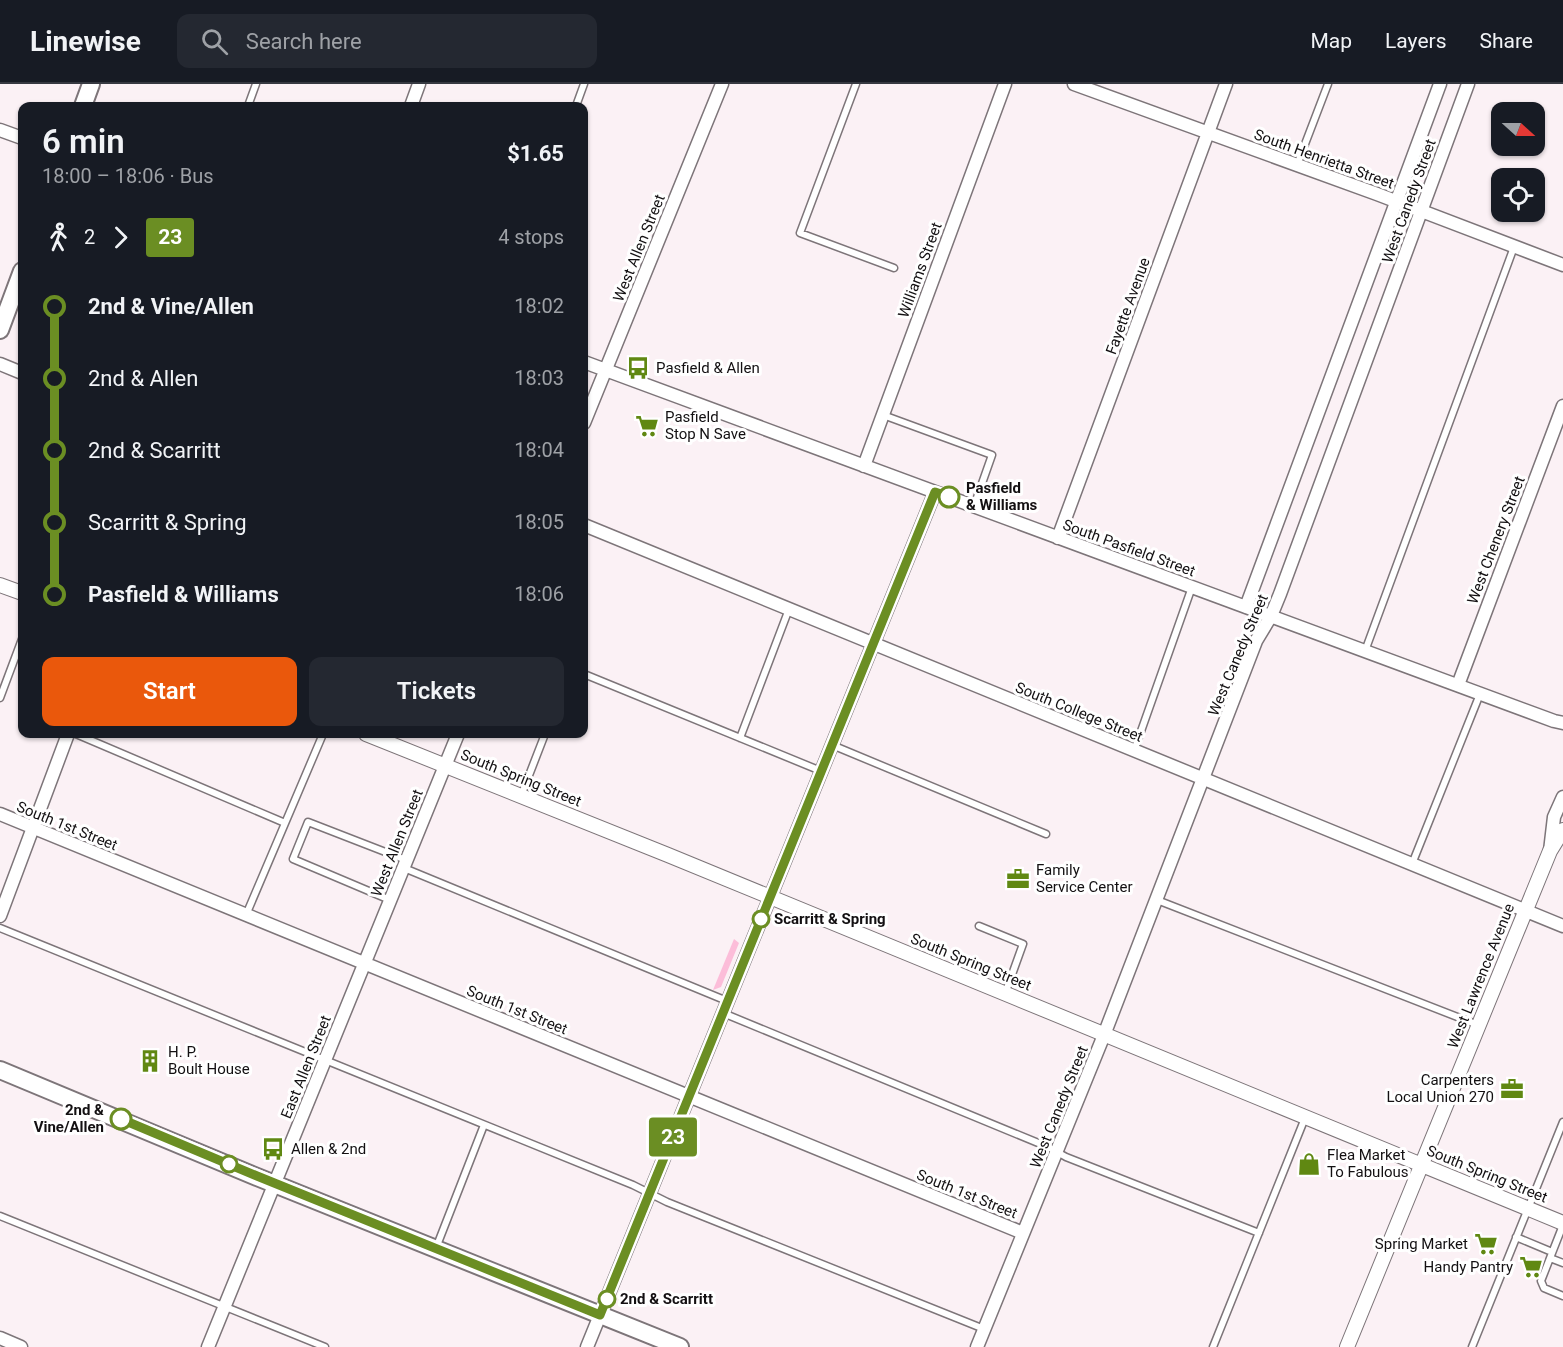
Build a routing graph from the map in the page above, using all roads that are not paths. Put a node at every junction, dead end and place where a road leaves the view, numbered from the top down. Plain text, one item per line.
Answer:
1 (91, 84) edge
2 (256, 84) edge
3 (420, 84) edge
4 (584, 84) edge
5 (722, 84) edge
6 (856, 84) edge
7 (1005, 84) edge
8 (1074, 84) edge
9 (1226, 84) edge
10 (1328, 84) edge
11 (1440, 84) edge
12 (1468, 84) edge
13 (84, 102) edge
14 (249, 102) edge
15 (413, 102) edge
16 (577, 102) edge
17 (0, 130) edge
18 (1208, 132) junction
19 (18, 137) edge
20 (1297, 165) junction
21 (1395, 202) junction
22 (1421, 212) junction
23 (1514, 247) junction
24 (1563, 266) edge
25 (894, 268) dead end
26 (18, 278) edge
27 (5, 302) edge
28 (0, 330) edge
29 (0, 364) edge
30 (588, 364) edge
31 (605, 370) junction
32 (18, 371) edge
33 (1563, 406) edge
34 (588, 413) edge
35 (883, 415) junction
36 (864, 466) junction
37 (935, 492) junction
38 (974, 506) junction
39 (588, 527) edge
40 (1058, 538) junction
41 (0, 585) edge
42 (1192, 587) junction
43 (18, 592) edge
44 (1246, 607) junction
45 (789, 609) junction
46 (1271, 616) junction
47 (873, 644) junction
48 (18, 650) edge
49 (1365, 651) junction
50 (588, 676) edge
51 (1458, 685) junction
52 (1481, 694) junction
53 (0, 698) edge
54 (1560, 724) edge
55 (67, 738) edge
56 (86, 738) edge
57 (320, 738) edge
58 (376, 738) edge
59 (456, 738) edge
60 (543, 738) edge
61 (740, 738) junction
62 (831, 745) junction
63 (1134, 750) junction
64 (445, 765) junction
65 (821, 771) junction
66 (1204, 778) junction
67 (521, 796) junction
68 (1563, 797) edge
69 (0, 814) edge
70 (285, 822) junction
71 (33, 828) junction
72 (1563, 830) edge
73 (1046, 834) dead end
74 (1550, 851) junction
75 (405, 864) junction
76 (1412, 864) junction
77 (769, 898) junction
78 (390, 900) junction
79 (1156, 900) junction
80 (1526, 910) junction
81 (246, 915) junction
82 (0, 916) edge
83 (979, 926) dead end
84 (1563, 926) edge
85 (0, 928) edge
86 (364, 964) junction
87 (1005, 994) junction
88 (725, 1007) junction
89 (1478, 1025) junction
90 (1104, 1035) junction
91 (325, 1060) junction
92 (0, 1070) edge
93 (690, 1096) junction
94 (1305, 1117) junction
95 (1563, 1122) edge
96 (484, 1125) junction
97 (1056, 1153) junction
98 (1422, 1166) junction
99 (275, 1184) junction
100 (651, 1193) junction
101 (1528, 1209) junction
102 (0, 1216) edge
103 (1563, 1224) edge
104 (1023, 1233) junction
105 (1259, 1233) junction
106 (1516, 1237) junction
107 (435, 1249) junction
108 (1551, 1255) junction
109 (1563, 1263) edge
110 (1563, 1296) edge
111 (225, 1306) junction
112 (600, 1315) junction
113 (984, 1329) junction
114 (0, 1338) edge
115 (21, 1347) edge
116 (208, 1347) edge
117 (326, 1347) edge
118 (587, 1347) edge
119 (680, 1347) edge
120 (977, 1347) edge
121 (1213, 1347) edge
122 (1347, 1347) edge
123 (1472, 1347) edge

1 - 13 main road
2 - 14 lane
3 - 15 street
4 - 16 lane
5 - 31 street, West Allen Street
6 - 25 lane
7 - 35 street, Williams Street
8 - 18 street, South Henrietta Street
9 - 18 street, Fayette Avenue
10 - 20 lane
11 - 21 street, West Canedy Street
12 - 22 street, West Canedy Street
17 - 19 street
18 - 20 street, South Henrietta Street
18 - 40 street, Fayette Avenue
20 - 21 street, South Henrietta Street
21 - 22 street, South Henrietta Street
21 - 44 street, West Canedy Street
22 - 23 street, South Henrietta Street
22 - 46 street, West Canedy Street
23 - 24 street, South Henrietta Street
23 - 49 lane
26 - 27 main road
27 - 28 main road
29 - 32 street
30 - 31 street, South Pasfield Street
31 - 34 street, West Allen Street
31 - 36 street, South Pasfield Street
33 - 51 street, West Chenery Street
35 - 36 street, Williams Street
35 - 38 lane
36 - 37 street, South Pasfield Street
37 - 38 street, South Pasfield Street
37 - 47 street
38 - 40 street, South Pasfield Street
39 - 45 street, South College Street
40 - 42 street, South Pasfield Street
41 - 43 street
42 - 44 street, South Pasfield Street
42 - 63 lane
44 - 46 street, South Pasfield Street
45 - 47 street, South College Street
45 - 61 lane
46 - 49 street, South Pasfield Street
46 - 66 street, West Canedy Street
47 - 62 street
47 - 63 street, South College Street
48 - 53 lane
49 - 51 street, South Pasfield Street
50 - 61 lane
51 - 52 street, South Pasfield Street
52 - 54 street, South Pasfield Street
52 - 76 lane
55 - 71 street
56 - 70 lane
57 - 70 lane
58 - 64 street, South Spring Street
59 - 64 street, West Allen Street
60 - 67 lane
61 - 65 lane
62 - 65 street
62 - 73 lane
63 - 66 street, South College Street
64 - 67 street, South Spring Street
64 - 75 street, West Allen Street
65 - 77 street
66 - 76 street, South College Street
66 - 79 street, West Canedy Street
67 - 77 street, South Spring Street
68 - 74 street, West Lawrence Avenue
69 - 71 street, South 1st Street
70 - 81 lane
71 - 81 street, South 1st Street
71 - 82 street
72 - 74 street, West Lawrence Avenue
74 - 80 street, West Lawrence Avenue
75 - 78 street, West Allen Street
75 - 78 lane
75 - 88 lane
76 - 80 street, South College Street
77 - 87 street, South Spring Street
77 - 88 street
78 - 86 street, West Allen Street
79 - 89 lane
79 - 90 street, West Canedy Street
80 - 84 street, South College Street
80 - 89 street, West Lawrence Avenue
81 - 86 street, South 1st Street
83 - 87 lane
85 - 91 lane
86 - 91 street, East Allen Street
86 - 93 street, South 1st Street
87 - 90 street, South Spring Street
88 - 93 street
88 - 97 lane
89 - 98 street, West Lawrence Avenue
90 - 94 street, South Spring Street
90 - 97 street, West Canedy Street
91 - 96 lane
91 - 99 street, East Allen Street
92 - 99 main road
93 - 100 street
93 - 104 street, South 1st Street
94 - 98 street, South Spring Street
94 - 105 lane
95 - 101 lane
96 - 100 lane
96 - 107 lane
97 - 104 street, West Canedy Street
97 - 105 lane
98 - 101 street, South Spring Street
98 - 122 street, West Lawrence Avenue
99 - 107 main road
99 - 111 street, East Allen Street
100 - 112 street
100 - 113 lane
101 - 103 street, South Spring Street
101 - 106 lane
102 - 111 lane
103 - 108 lane
104 - 113 street, West Canedy Street
105 - 121 lane
106 - 108 lane
106 - 123 lane
107 - 112 main road
108 - 109 lane
108 - 110 lane
111 - 116 street, East Allen Street
111 - 117 lane
112 - 118 street
112 - 119 main road
113 - 120 street, West Canedy Street
114 - 115 street

